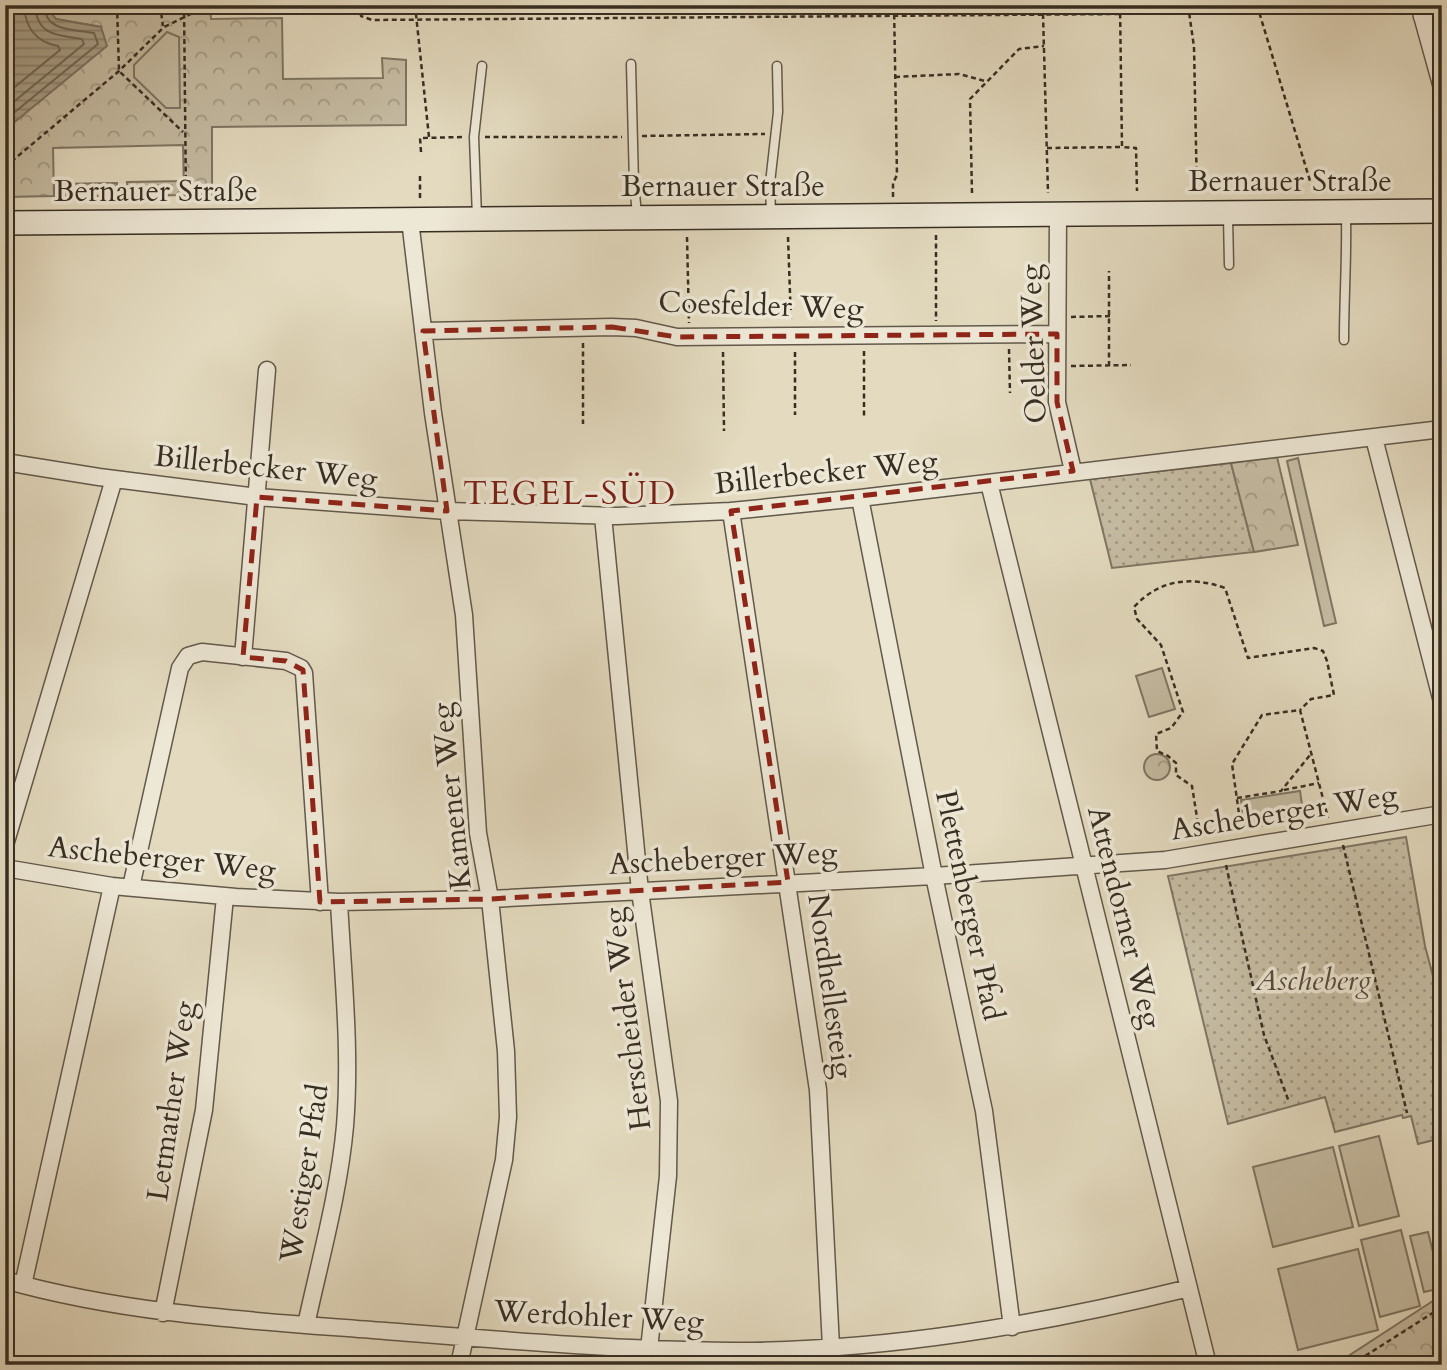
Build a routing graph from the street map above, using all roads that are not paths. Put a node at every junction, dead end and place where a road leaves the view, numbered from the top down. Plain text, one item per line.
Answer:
1 (1420, 11) edge
2 (1442, 12) edge
3 (631, 64) dead end
4 (482, 66) dead end
5 (777, 66) dead end
6 (1442, 88) edge
7 (415, 210) junction
8 (1442, 211) edge
9 (1346, 212) junction
10 (1228, 213) junction
11 (1058, 215) junction
12 (771, 217) junction
13 (638, 218) junction
14 (477, 219) junction
15 (5, 223) edge
16 (1229, 265) dead end
17 (423, 331) junction
18 (1056, 334) junction
19 (1344, 340) dead end
20 (267, 370) dead end
21 (1442, 429) edge
22 (1374, 438) junction
23 (5, 462) edge
24 (1073, 471) junction
25 (114, 479) junction
26 (989, 483) junction
27 (257, 497) junction
28 (860, 498) junction
29 (731, 510) junction
30 (447, 511) junction
31 (603, 516) junction
32 (243, 657) junction
33 (1442, 702) edge
34 (1442, 814) edge
35 (5, 845) edge
36 (1084, 865) junction
37 (5, 868) edge
38 (934, 876) junction
39 (788, 882) junction
40 (112, 886) junction
41 (131, 887) junction
42 (640, 891) junction
43 (225, 897) junction
44 (490, 899) junction
45 (320, 902) junction
46 (339, 902) junction
47 (5, 1280) edge
48 (23, 1285) junction
49 (1189, 1289) junction
50 (163, 1312) junction
51 (306, 1325) junction
52 (1012, 1327) junction
53 (465, 1337) junction
54 (831, 1347) junction
55 (649, 1349) junction
56 (459, 1365) edge
57 (1208, 1365) edge

1 - 2 street
1 - 6 street
3 - 13 lane
4 - 14 lane
5 - 12 lane
7 - 14 main road, Bernauer Straße
7 - 15 main road, Bernauer Straße
7 - 17 street, Kamener Weg
8 - 9 main road, Bernauer Straße
9 - 10 main road, Bernauer Straße
9 - 19 lane
10 - 11 main road, Bernauer Straße
10 - 16 lane
11 - 12 main road, Bernauer Straße
11 - 18 street, Oelder Weg
12 - 13 main road, Bernauer Straße
13 - 14 main road, Bernauer Straße
17 - 18 street, Coesfelder Weg
17 - 30 street, Kamener Weg
18 - 24 street, Oelder Weg
20 - 27 street
21 - 22 street, Billerbecker Weg
22 - 24 street, Billerbecker Weg
22 - 33 street
23 - 25 street, Billerbecker Weg
24 - 26 street, Billerbecker Weg
25 - 27 street, Billerbecker Weg
25 - 35 street
26 - 28 street, Billerbecker Weg
26 - 36 street, Attendorner Weg
27 - 30 street, Billerbecker Weg
27 - 32 street
28 - 29 street, Billerbecker Weg
28 - 38 street, Plettenberger Pfad
29 - 31 street, Billerbecker Weg
29 - 39 street, Nordhellesteig
30 - 31 street, Billerbecker Weg
30 - 44 street, Kamener Weg
31 - 42 street, Herscheider Weg
32 - 41 street
32 - 45 street
34 - 36 street, Ascheberger Weg
36 - 38 street, Ascheberger Weg
36 - 49 street, Attendorner Weg
37 - 40 street, Ascheberger Weg
38 - 39 street, Ascheberger Weg
38 - 52 street, Plettenberger Pfad
39 - 42 street, Ascheberger Weg
39 - 54 street, Nordhellesteig
40 - 41 street, Ascheberger Weg
40 - 48 street
41 - 43 street, Ascheberger Weg
42 - 44 street, Ascheberger Weg
42 - 55 street, Herscheider Weg
43 - 45 street, Ascheberger Weg
43 - 50 street, Letmather Weg
44 - 46 street, Ascheberger Weg
44 - 53 street, Kamener Weg
45 - 46 street, Ascheberger Weg
46 - 51 street, Westiger Pfad
47 - 48 street, Werdohler Weg
48 - 50 street, Werdohler Weg
49 - 52 street, Werdohler Weg
49 - 57 street, Attendorner Weg
50 - 51 street, Werdohler Weg
51 - 53 street, Werdohler Weg
52 - 54 street, Werdohler Weg
53 - 55 street, Werdohler Weg
53 - 56 street, Kamener Weg
54 - 55 street, Werdohler Weg

